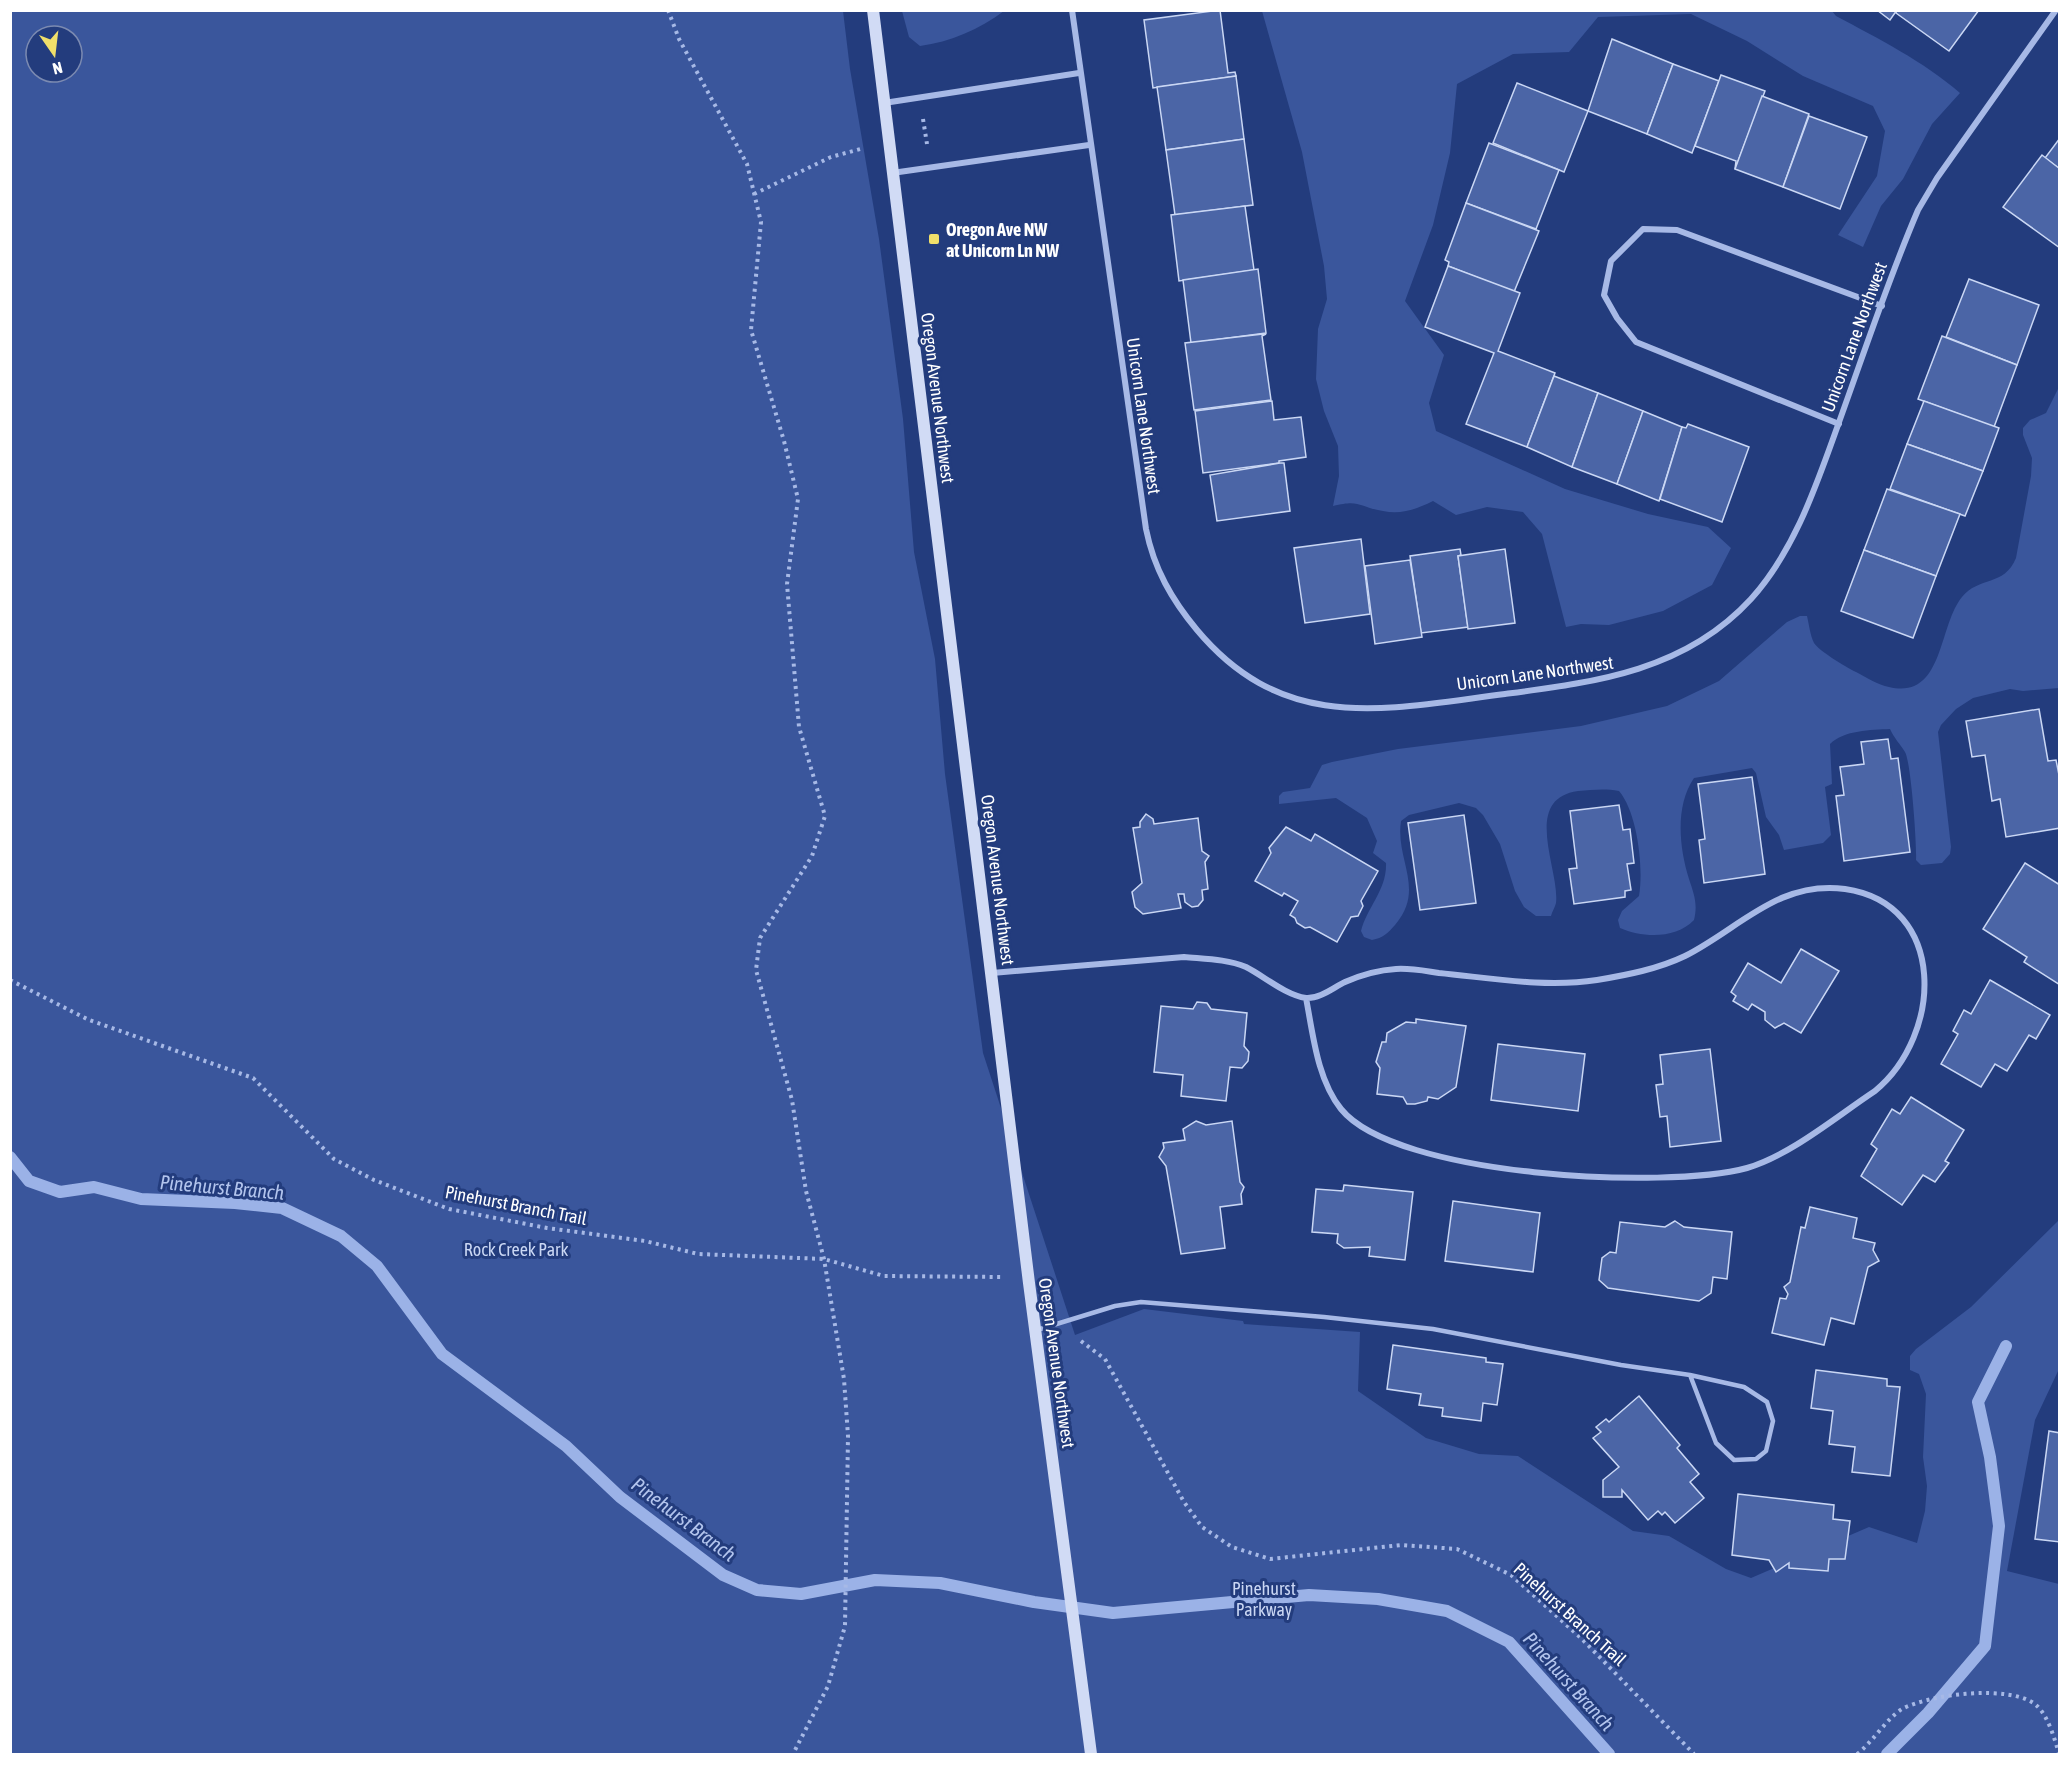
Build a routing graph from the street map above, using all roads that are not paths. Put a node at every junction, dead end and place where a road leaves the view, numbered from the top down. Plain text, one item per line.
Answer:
1 (873, 10) edge
2 (1072, 10) edge
3 (2056, 10) edge
4 (1079, 73) junction
5 (884, 103) junction
6 (1089, 145) junction
7 (891, 173) junction
8 (1882, 306) junction
9 (1839, 424) junction
10 (992, 973) junction
11 (1306, 998) junction
12 (1035, 1330) junction
13 (1690, 1375) junction
14 (1091, 1755) edge

1 - 5 street, Oregon Avenue Northwest
2 - 4 street, Unicorn Lane Northwest
3 - 8 street, Unicorn Lane Northwest
4 - 5 street
4 - 6 street, Unicorn Lane Northwest
5 - 7 street, Oregon Avenue Northwest
6 - 7 street
6 - 9 street, Unicorn Lane Northwest
7 - 10 street, Oregon Avenue Northwest
8 - 9 street, Unicorn Lane Northwest
8 - 9 street
10 - 11 street
10 - 12 street, Oregon Avenue Northwest
11 - 11 street
12 - 13 lane
12 - 14 street, Oregon Avenue Northwest
13 - 13 lane

